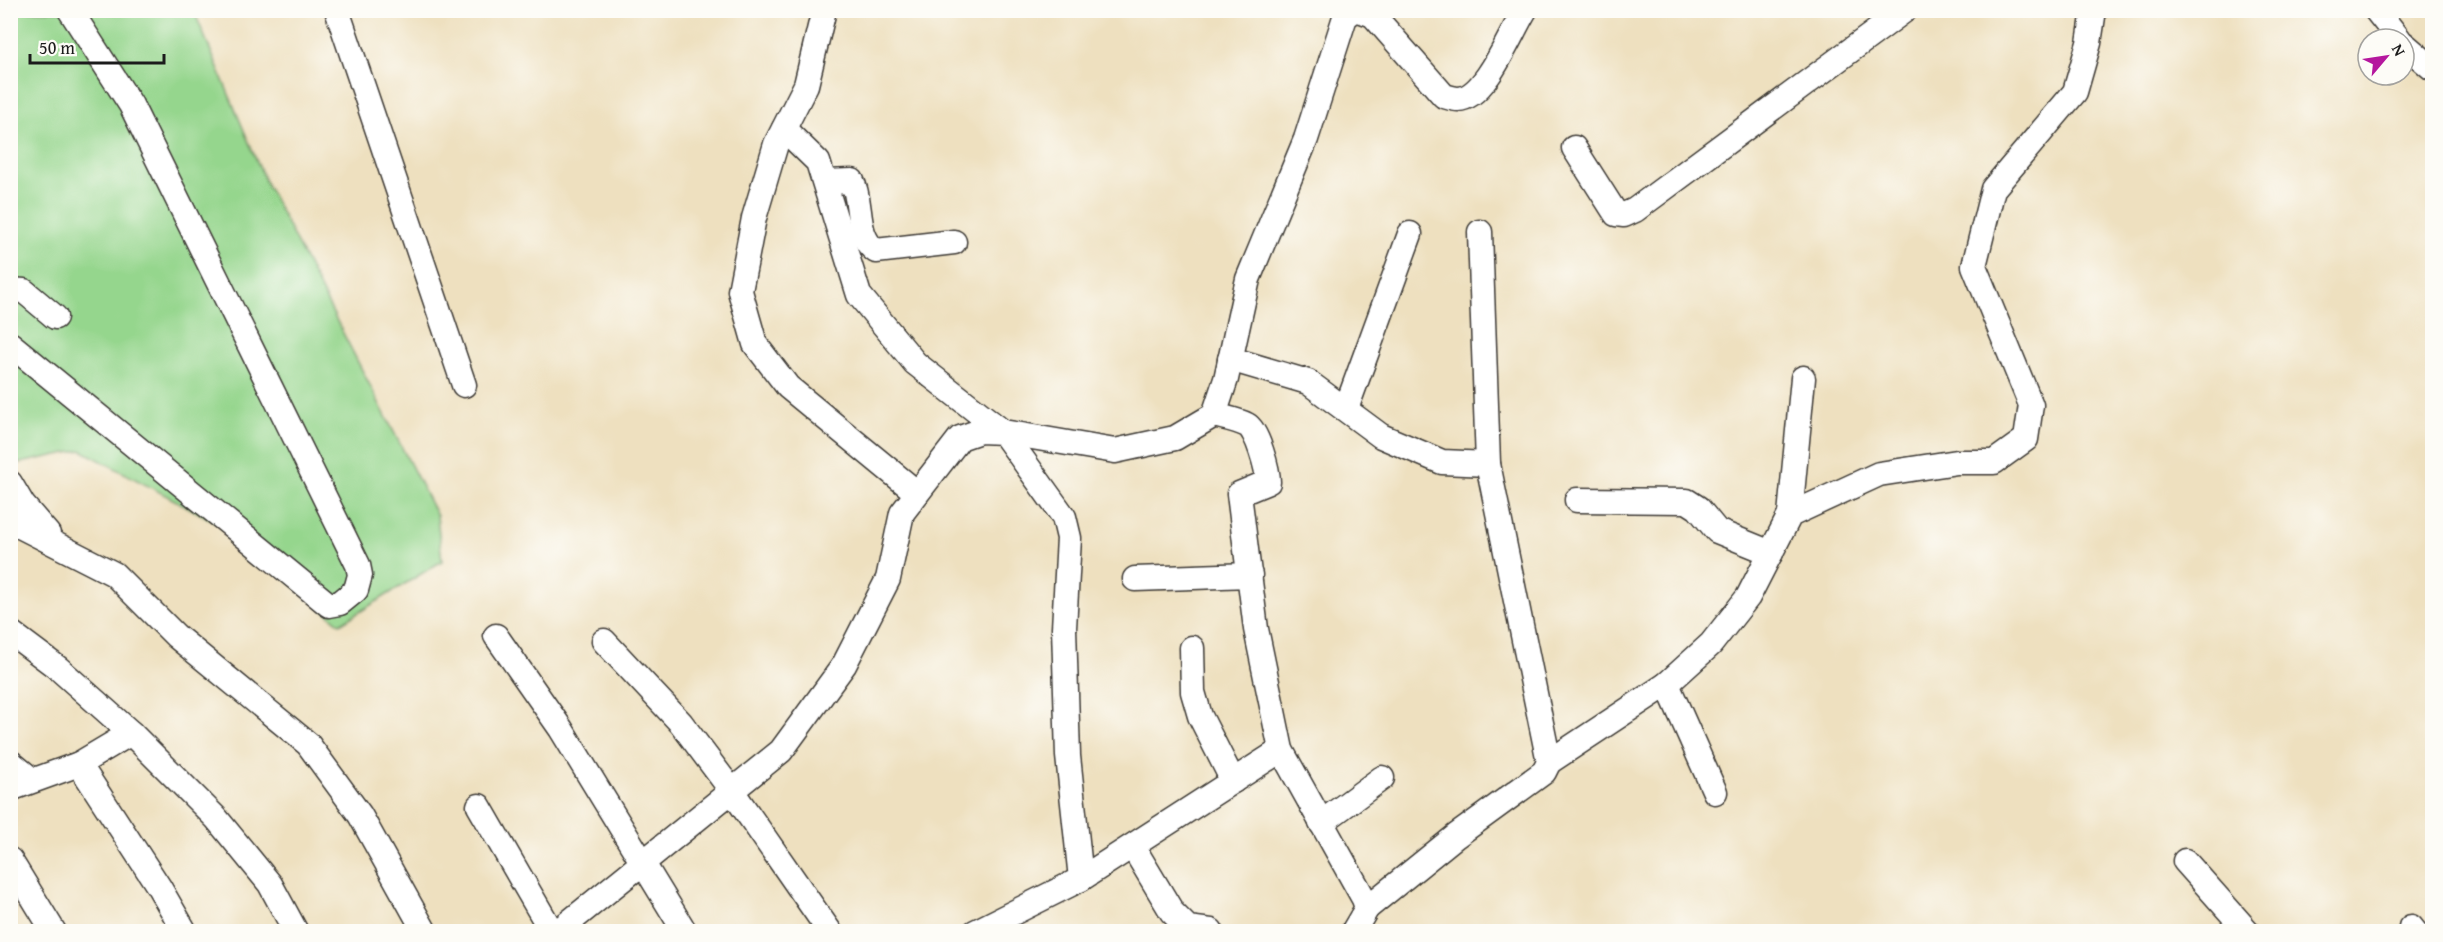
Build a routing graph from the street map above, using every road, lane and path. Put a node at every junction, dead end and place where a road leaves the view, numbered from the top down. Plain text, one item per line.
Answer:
1 (70, 10) edge
2 (337, 10) edge
3 (824, 10) edge
4 (1354, 10) edge
5 (1359, 10) edge
6 (1525, 10) edge
7 (1905, 10) edge
8 (2094, 10) edge
9 (2376, 10) edge
10 (2389, 27) edge
11 (2416, 54) edge
12 (2433, 68) edge
13 (784, 129) junction
14 (1574, 148) dead end
15 (825, 182) junction
16 (1480, 232) dead end
17 (1410, 234) dead end
18 (954, 242) dead end
19 (10, 290) edge
20 (55, 317) dead end
21 (10, 344) edge
22 (1230, 359) junction
23 (1803, 378) dead end
24 (464, 385) dead end
25 (1346, 409) junction
26 (1214, 415) junction
27 (1004, 432) junction
28 (1488, 464) junction
29 (10, 483) edge
30 (917, 493) junction
31 (1577, 500) dead end
32 (1790, 515) junction
33 (10, 521) edge
34 (54, 542) junction
35 (1771, 553) junction
36 (1250, 575) junction
37 (1135, 579) dead end
38 (10, 632) edge
39 (496, 636) dead end
40 (604, 640) dead end
41 (1192, 648) dead end
42 (1667, 684) junction
43 (131, 733) junction
44 (1281, 750) junction
45 (10, 762) edge
46 (1549, 762) junction
47 (79, 764) junction
48 (1382, 778) dead end
49 (1233, 781) junction
50 (21, 784) edge
51 (732, 791) junction
52 (1715, 792) dead end
53 (479, 806) dead end
54 (1321, 823) junction
55 (1133, 847) junction
56 (10, 860) edge
57 (2185, 861) dead end
58 (641, 863) junction
59 (1081, 879) junction
60 (1367, 908) junction
61 (1211, 931) edge
62 (54, 932) edge
63 (185, 932) edge
64 (296, 932) edge
65 (425, 932) edge
66 (552, 932) edge
67 (557, 932) edge
68 (684, 932) edge
69 (830, 932) edge
70 (975, 932) edge
71 (1353, 932) edge
72 (2248, 932) edge

1 - 21 street
2 - 24 street
3 - 13 street
4 - 22 street
5 - 6 street
7 - 14 street
8 - 32 street
9 - 10 street
11 - 12 street
13 - 15 street
13 - 30 street
15 - 18 street
15 - 27 street
16 - 28 street
17 - 25 street
19 - 20 street
22 - 25 street
22 - 26 street
23 - 32 street
25 - 28 street
26 - 27 street
26 - 36 street
27 - 30 street
27 - 59 street
28 - 46 street
29 - 34 street
30 - 51 street
31 - 35 street
32 - 35 street
33 - 34 street
34 - 65 street
35 - 42 street
36 - 37 street
36 - 44 street
38 - 43 street
39 - 58 street
40 - 51 street
41 - 49 street
42 - 46 street
42 - 52 street
43 - 47 street
43 - 64 street
44 - 49 street
44 - 54 street
45 - 50 street
46 - 60 street
47 - 50 street
47 - 63 street
48 - 54 street
49 - 55 street
51 - 58 street
51 - 69 street
53 - 66 street
54 - 60 street
55 - 59 street
55 - 61 street
56 - 62 street
57 - 72 street
58 - 67 street
58 - 68 street
59 - 70 street
60 - 71 street

